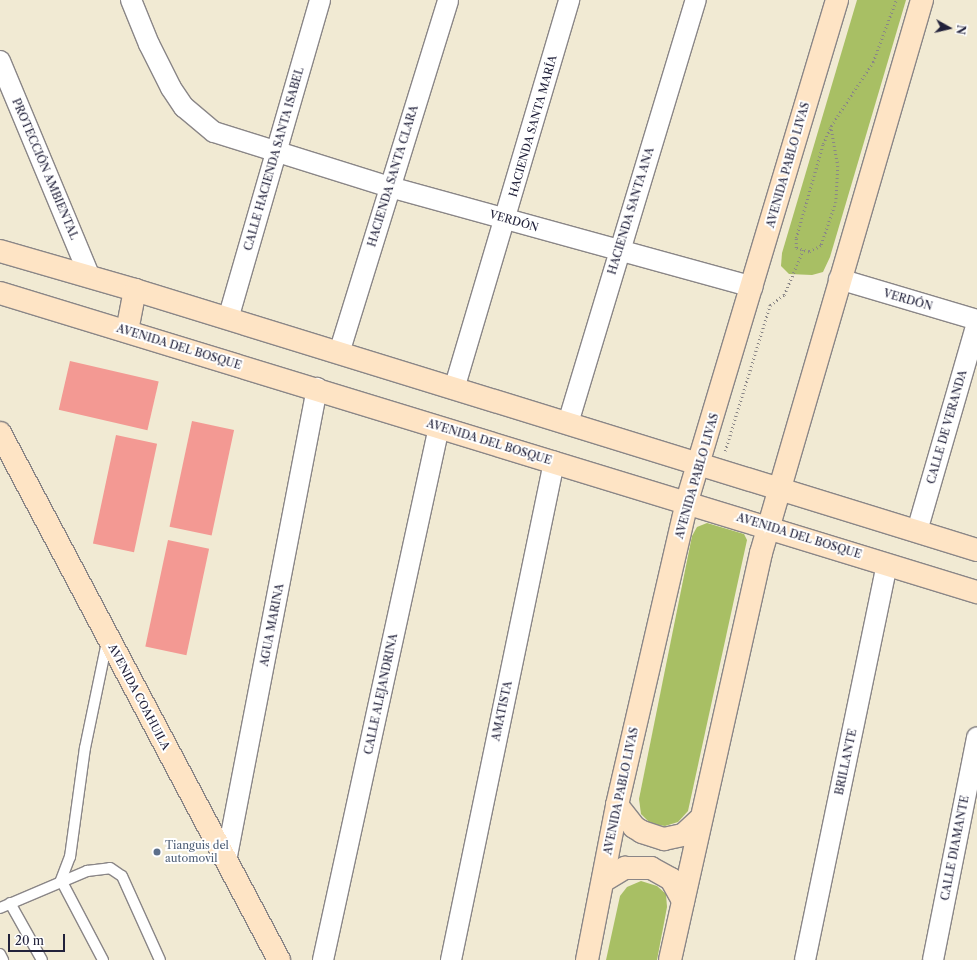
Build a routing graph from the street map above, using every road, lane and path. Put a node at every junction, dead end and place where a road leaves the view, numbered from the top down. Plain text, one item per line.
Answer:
1 (131, 0) edge
2 (320, 0) edge
3 (448, 0) edge
4 (569, 0) edge
5 (696, 0) edge
6 (837, 0) edge
7 (896, 0) edge
8 (922, 0) edge
9 (0, 61) edge
10 (831, 126) junction
11 (276, 150) junction
12 (390, 187) junction
13 (506, 218) junction
14 (803, 250) junction
15 (0, 251) edge
16 (619, 251) junction
17 (90, 277) junction
18 (839, 279) junction
19 (752, 287) junction
20 (135, 290) junction
21 (0, 293) edge
22 (228, 319) junction
23 (977, 321) edge
24 (127, 331) junction
25 (340, 353) junction
26 (317, 388) junction
27 (454, 389) junction
28 (568, 423) junction
29 (439, 427) junction
30 (0, 433) edge
31 (702, 454) junction
32 (554, 462) junction
33 (779, 487) junction
34 (687, 501) junction
35 (769, 527) junction
36 (917, 531) junction
37 (977, 550) edge
38 (887, 564) junction
39 (977, 592) edge
40 (108, 638) junction
41 (977, 737) edge
42 (617, 804) junction
43 (701, 818) junction
44 (226, 861) junction
45 (61, 880) junction
46 (603, 880) junction
47 (683, 900) junction
48 (10, 903) junction
49 (0, 908) edge
50 (0, 954) edge
51 (3, 960) edge
52 (42, 960) edge
53 (103, 960) edge
54 (160, 960) edge
55 (279, 960) edge
56 (323, 960) edge
57 (451, 960) edge
58 (587, 960) edge
59 (670, 960) edge
60 (805, 960) edge
61 (933, 960) edge

1 - 11 street, VERDÓN
2 - 11 street, CALLE HACIENDA SANTA ISABEL
3 - 12 street, HACIENDA SANTA CLARA
4 - 13 street, HACIENDA SANTA MARÍA
5 - 16 street, HACIENDA SANTA ANA
6 - 19 street, AVENIDA PABLO LIVAS
7 - 10 path
8 - 18 street
9 - 17 street, PROTECCIÓN AMBIENTAL
10 - 14 path
10 - 14 path
11 - 12 street, VERDÓN
11 - 22 street, CALLE HACIENDA SANTA ISABEL
12 - 13 street, VERDÓN
12 - 25 street, HACIENDA SANTA CLARA
13 - 16 street, VERDÓN
13 - 27 street, HACIENDA SANTA MARÍA
14 - 31 path
15 - 17 street
16 - 19 street, VERDÓN
16 - 28 street, HACIENDA SANTA ANA
17 - 20 street
18 - 23 street, VERDÓN
18 - 33 street
19 - 31 street, AVENIDA PABLO LIVAS
20 - 22 street
20 - 24 street
21 - 24 street, AVENIDA DEL BOSQUE
22 - 25 street
23 - 36 street, CALLE DE VERANDA
24 - 26 street, AVENIDA DEL BOSQUE
25 - 27 street
26 - 29 street, AVENIDA DEL BOSQUE
26 - 44 street, AGUA MARINA
27 - 28 street
28 - 31 street
29 - 32 street, AVENIDA DEL BOSQUE
29 - 56 street, CALLE ALEJANDRINA
30 - 40 street, AVENIDA COAHUILA
31 - 33 street
31 - 34 street, AVENIDA PABLO LIVAS
32 - 34 street, AVENIDA DEL BOSQUE
32 - 57 street, AMATISTA
33 - 35 street
33 - 36 street
34 - 35 street, AVENIDA DEL BOSQUE
34 - 42 street, AVENIDA PABLO LIVAS
35 - 38 street, AVENIDA DEL BOSQUE
35 - 43 street
36 - 37 street
38 - 39 street, AVENIDA DEL BOSQUE
38 - 60 street, BRILLANTE
40 - 44 street, AVENIDA COAHUILA
40 - 45 lane
41 - 61 street, CALLE DIAMANTE
42 - 43 street
42 - 46 street, AVENIDA PABLO LIVAS
43 - 47 street
44 - 55 street, AVENIDA COAHUILA
45 - 48 lane
45 - 53 lane
45 - 54 lane
46 - 47 street
46 - 58 street, AVENIDA PABLO LIVAS
47 - 59 street
48 - 49 lane
48 - 52 lane
50 - 51 lane

